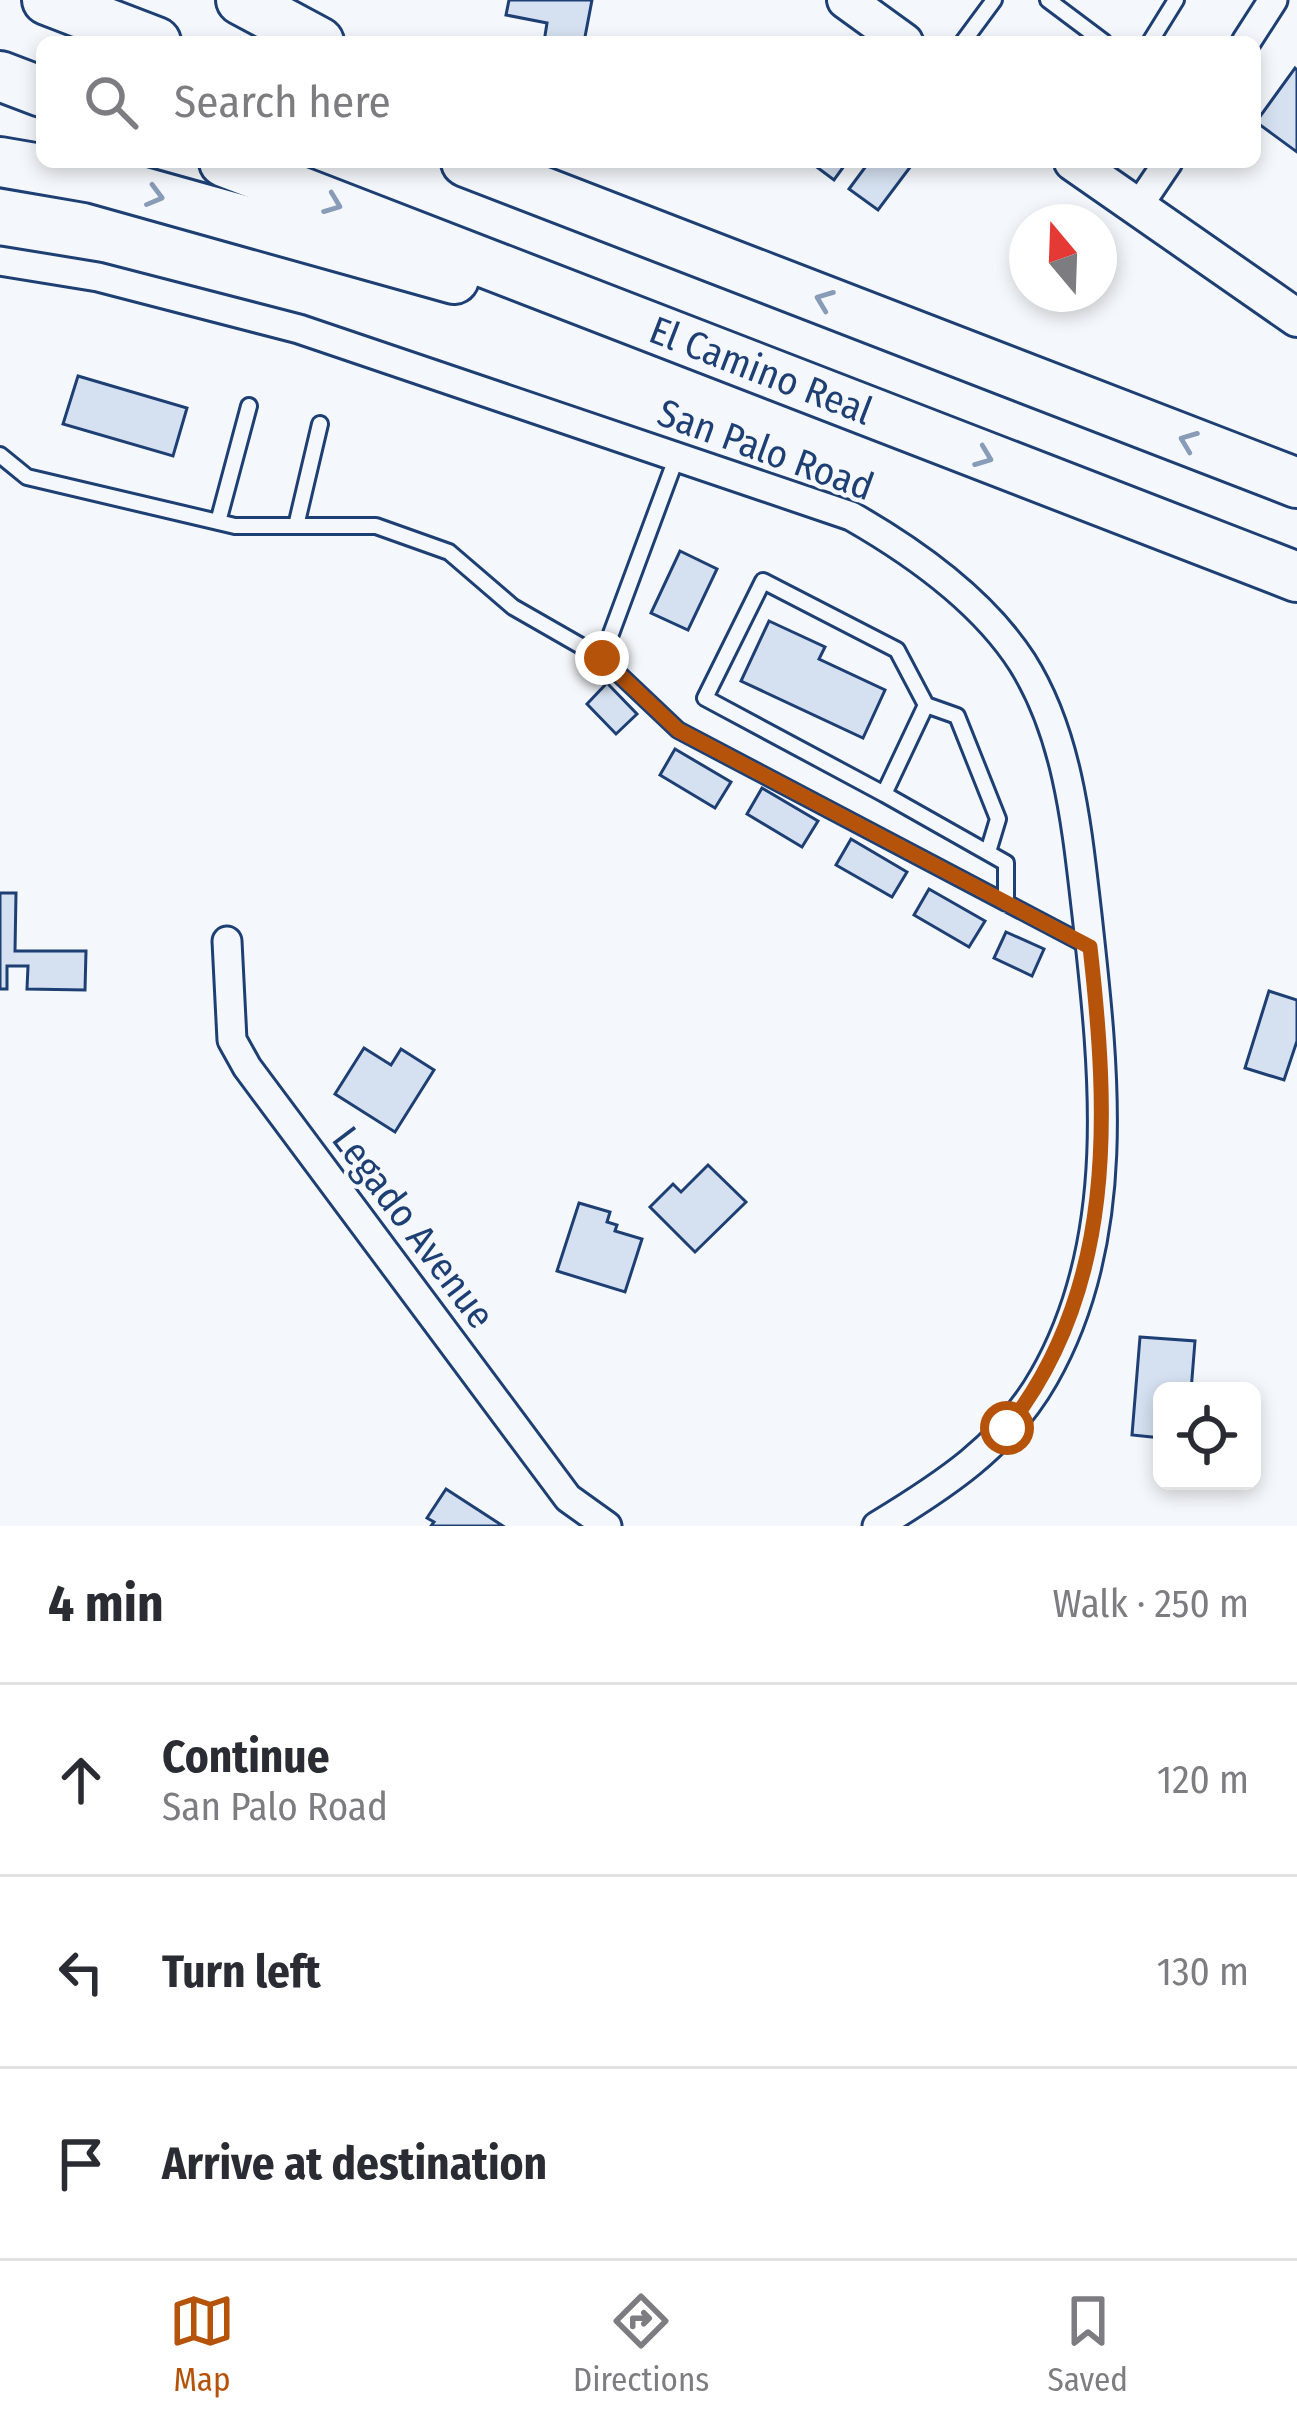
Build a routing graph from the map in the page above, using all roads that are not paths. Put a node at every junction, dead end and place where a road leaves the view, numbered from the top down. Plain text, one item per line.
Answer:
1 (47, 0) edge
2 (241, 0) edge
3 (846, 0) edge
4 (994, 0) edge
5 (1048, 0) edge
6 (1176, 0) edge
7 (1273, 0) edge
8 (140, 36) edge
9 (309, 36) edge
10 (896, 36) edge
11 (967, 36) edge
12 (1096, 36) edge
13 (1154, 36) edge
14 (1250, 36) edge
15 (0, 76) edge
16 (36, 90) edge
17 (0, 162) edge
18 (240, 168) edge
19 (482, 168) edge
20 (556, 168) edge
21 (1081, 168) edge
22 (1164, 168) edge
23 (1137, 208) junction
24 (0, 261) edge
25 (753, 273) junction
26 (1297, 318) edge
27 (672, 335) junction
28 (249, 406) dead end
29 (320, 424) dead end
30 (0, 455) edge
31 (677, 456) junction
32 (1297, 483) edge
33 (218, 522) junction
34 (296, 526) junction
35 (1297, 577) edge
36 (602, 658) junction
37 (926, 705) junction
38 (884, 794) junction
39 (988, 852) junction
40 (1006, 903) junction
41 (227, 941) dead end
42 (1090, 947) junction
43 (608, 1526) edge
44 (878, 1526) edge

1 - 8 highway
2 - 9 highway
3 - 10 main road
4 - 11 lane
5 - 12 lane
6 - 13 lane
7 - 14 street
15 - 16 highway
17 -> 27 highway
18 -> 27 highway, El Camino Real
19 - 25 highway
20 - 25 highway
21 - 23 main road
22 - 23 street
23 - 26 main road
24 - 31 street, San Palo Road
32 -> 25 highway
27 -> 35 highway, El Camino Real
28 - 33 lane
29 - 34 lane
30 - 33 lane
31 - 36 lane
31 - 42 street, San Palo Road
33 - 34 lane
34 - 36 lane
36 - 40 lane
37 - 38 lane
37 - 38 lane
37 - 39 lane
38 - 39 lane
39 - 40 lane
40 - 42 lane
41 - 43 street, Legado Avenue
42 - 44 street, San Palo Road

